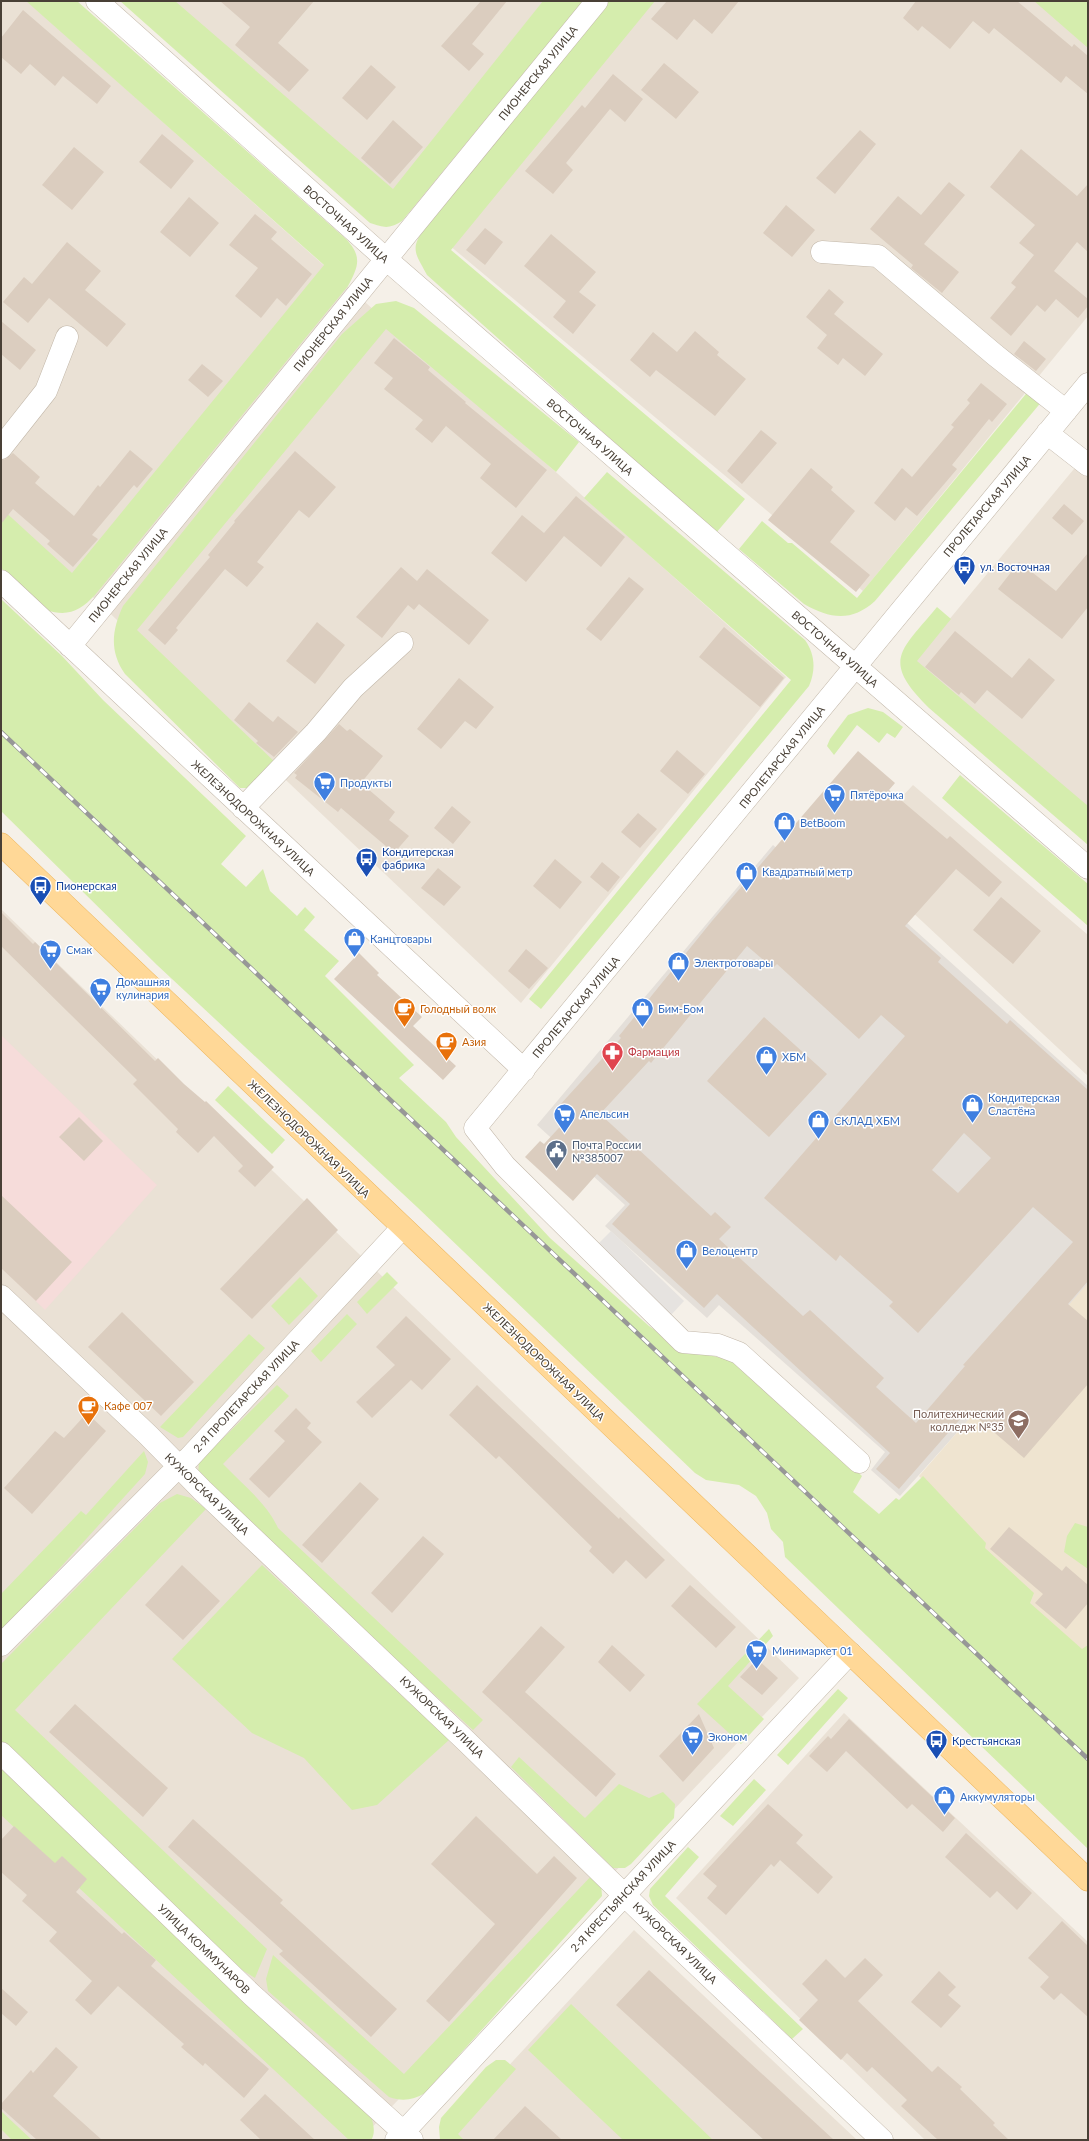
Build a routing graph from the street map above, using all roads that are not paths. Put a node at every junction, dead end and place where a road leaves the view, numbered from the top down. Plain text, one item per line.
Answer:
1 (97, 1) edge
2 (597, 1) edge
3 (822, 252) dead end
4 (386, 259) junction
5 (67, 337) dead end
6 (1088, 384) edge
7 (1066, 411) junction
8 (1047, 433) junction
9 (1, 448) edge
10 (1088, 465) edge
11 (1, 581) edge
12 (402, 644) dead end
13 (70, 646) junction
14 (856, 667) junction
15 (243, 808) junction
16 (1, 844) edge
17 (1088, 868) edge
18 (524, 1070) junction
19 (402, 1228) junction
20 (1, 1296) edge
21 (859, 1462) dead end
22 (178, 1466) junction
23 (1, 1645) edge
24 (850, 1653) junction
25 (1, 1753) edge
26 (1088, 1880) edge
27 (624, 1894) junction
28 (404, 2137) edge
29 (882, 2140) edge

1 - 4 street, ВОСТОЧНАЯ УЛИЦА
2 - 4 street, ПИОНЕРСКАЯ УЛИЦА
3 - 7 street
4 - 13 street, ПИОНЕРСКАЯ УЛИЦА
4 - 14 street, ВОСТОЧНАЯ УЛИЦА
5 - 9 street
6 - 7 street, ПРОЛЕТАРСКАЯ УЛИЦА
7 - 8 street, ПРОЛЕТАРСКАЯ УЛИЦА
8 - 10 street
8 - 14 street, ПРОЛЕТАРСКАЯ УЛИЦА
11 - 13 street, ЖЕЛЕЗНОДОРОЖНАЯ УЛИЦА
12 - 15 street
13 - 15 street, ЖЕЛЕЗНОДОРОЖНАЯ УЛИЦА
14 - 17 street, ВОСТОЧНАЯ УЛИЦА
14 - 18 street, ПРОЛЕТАРСКАЯ УЛИЦА
15 - 18 street, ЖЕЛЕЗНОДОРОЖНАЯ УЛИЦА
16 - 19 main road, ЖЕЛЕЗНОДОРОЖНАЯ УЛИЦА
18 - 21 street, ПРОЛЕТАРСКАЯ УЛИЦА
19 - 22 street, 2-Я ПРОЛЕТАРСКАЯ УЛИЦА
19 - 24 main road, ЖЕЛЕЗНОДОРОЖНАЯ УЛИЦА
20 - 22 street, КУЖОРСКАЯ УЛИЦА
22 - 23 street, 2-Я ПРОЛЕТАРСКАЯ УЛИЦА
22 - 27 street, КУЖОРСКАЯ УЛИЦА
24 - 26 main road, ЖЕЛЕЗНОДОРОЖНАЯ УЛИЦА
24 - 27 street, 2-Я КРЕСТЬЯНСКАЯ УЛИЦА
25 - 28 street, УЛИЦА КОММУНАРОВ
27 - 28 street, 2-Я КРЕСТЬЯНСКАЯ УЛИЦА
27 - 29 street, КУЖОРСКАЯ УЛИЦА

